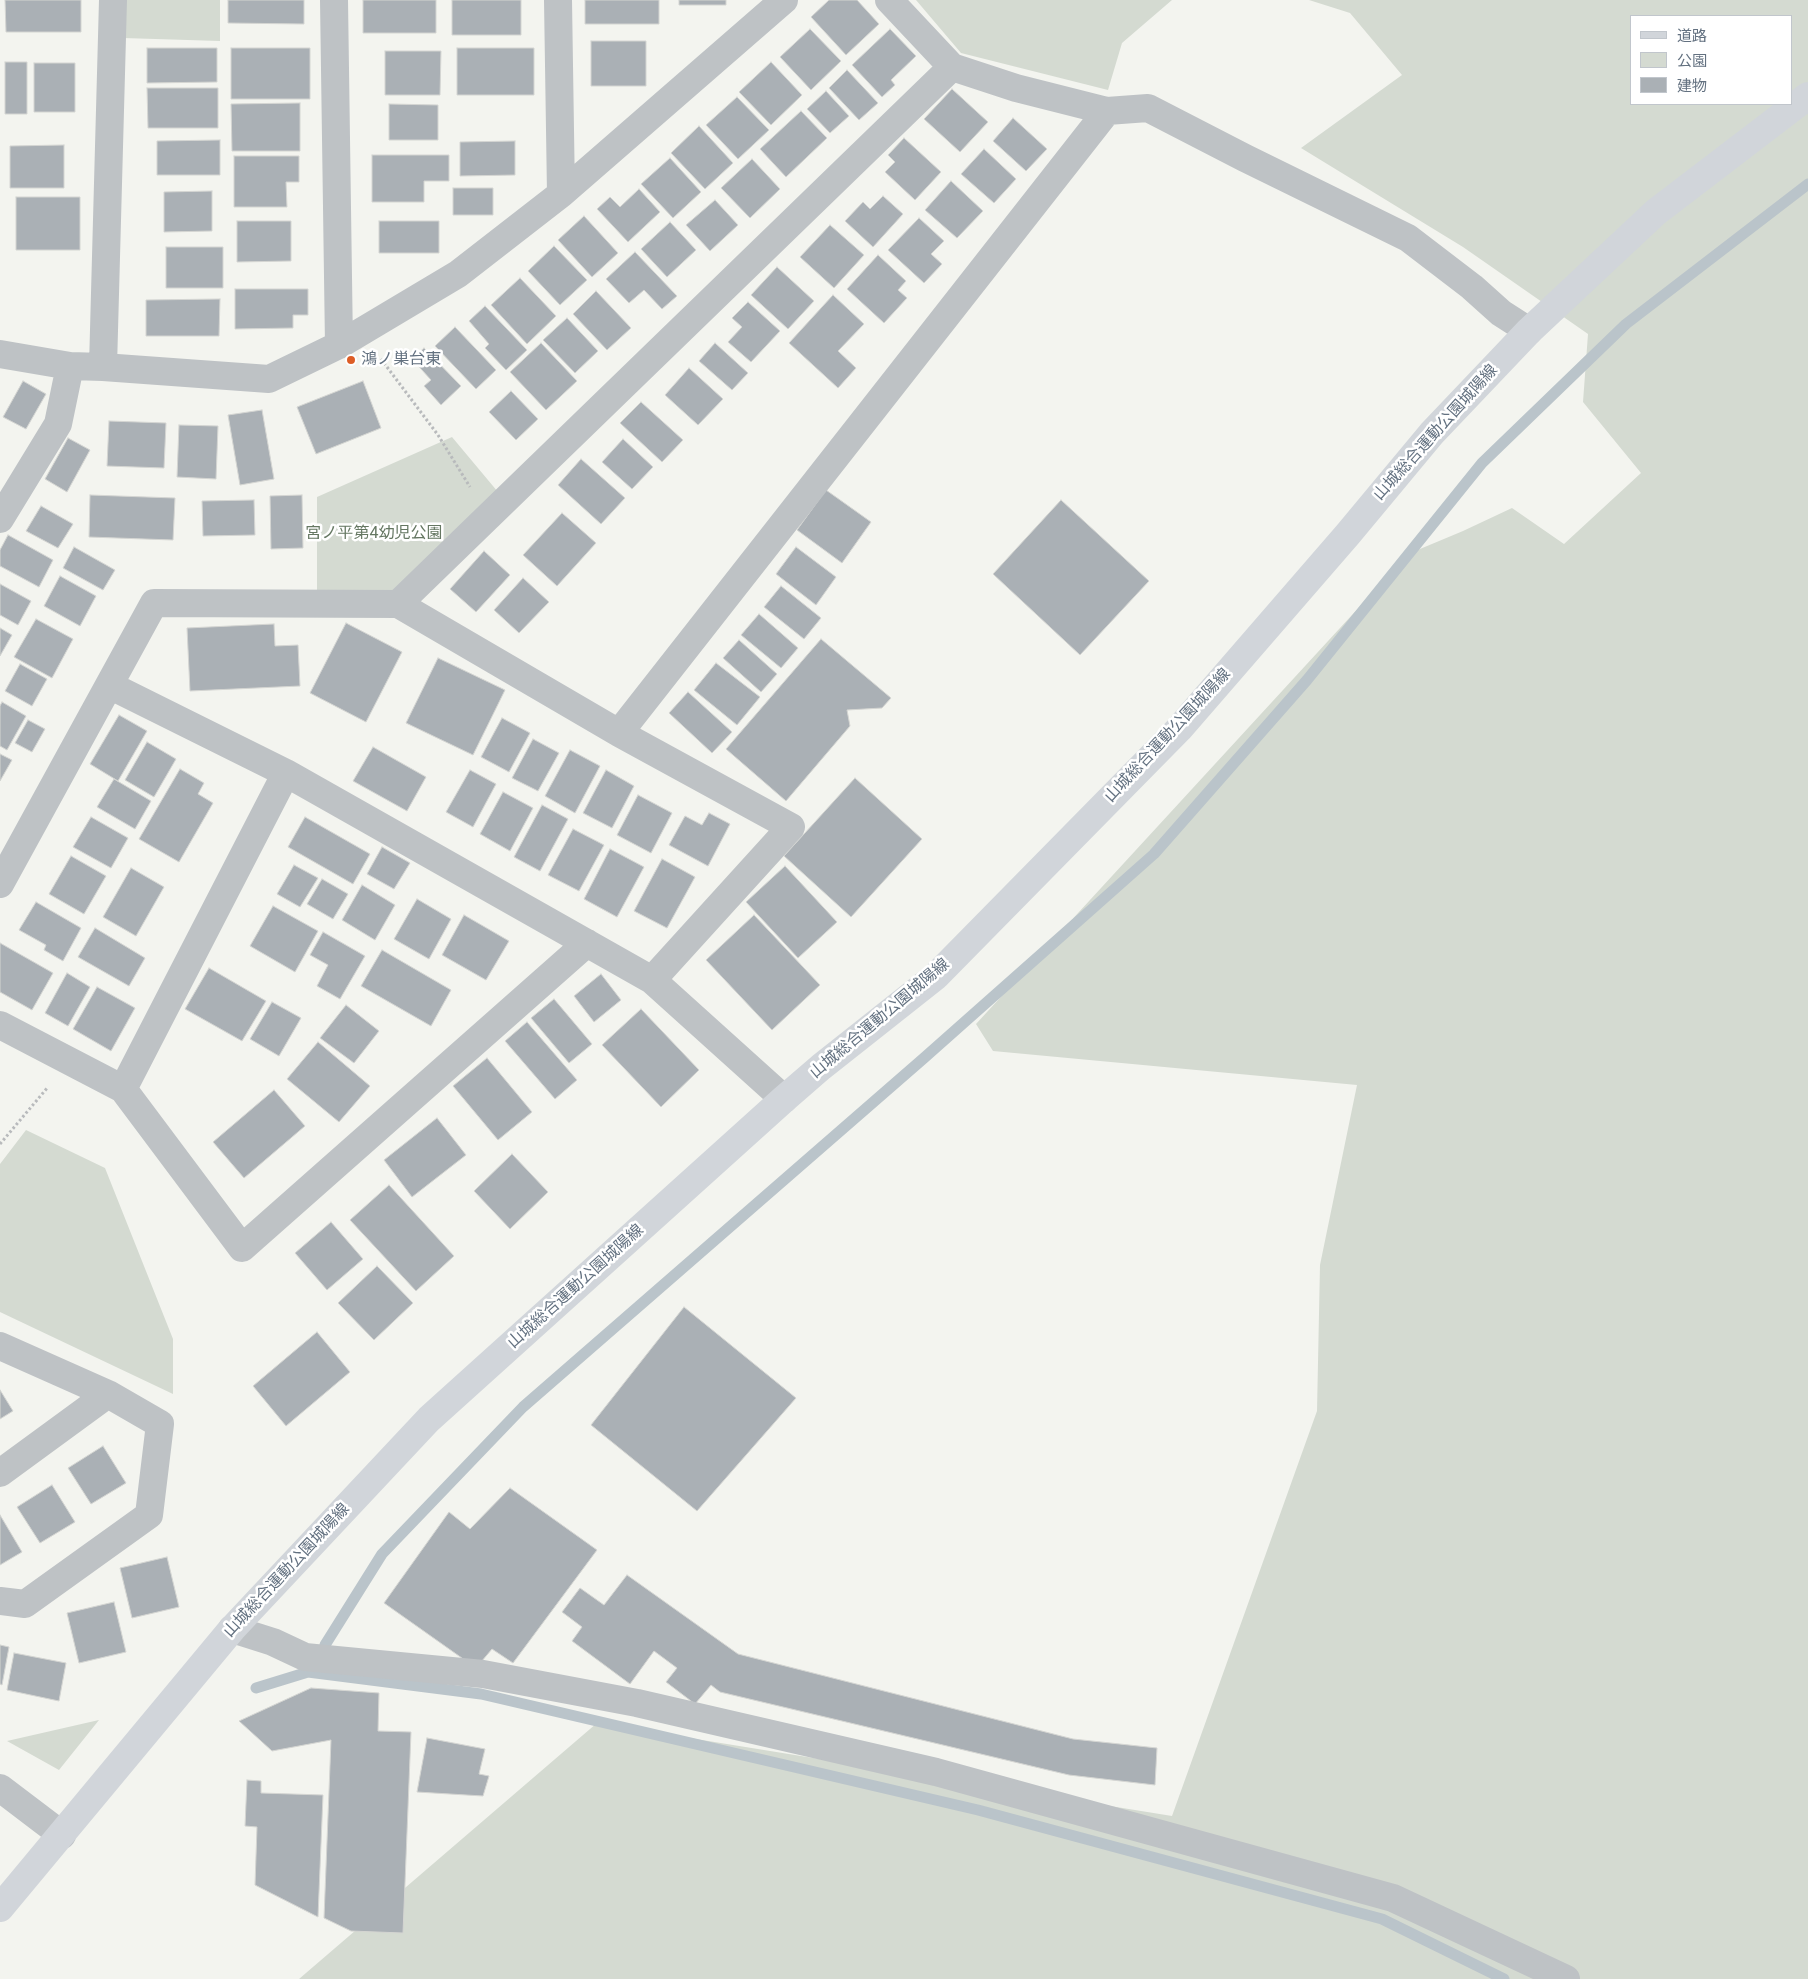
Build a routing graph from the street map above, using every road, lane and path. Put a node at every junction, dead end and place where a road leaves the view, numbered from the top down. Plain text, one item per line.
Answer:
1 (113, 0) edge
2 (334, 0) edge
3 (558, 0) edge
4 (784, 0) edge
5 (888, 0) edge
6 (952, 67) junction
7 (1808, 96) edge
8 (1107, 111) junction
9 (561, 194) junction
10 (1529, 331) junction
11 (350, 338) junction
12 (0, 354) edge
13 (70, 366) junction
14 (103, 366) junction
15 (488, 517) junction
16 (0, 520) edge
17 (398, 604) junction
18 (109, 685) junction
19 (619, 733) junction
20 (286, 773) junction
21 (0, 884) edge
22 (588, 943) junction
23 (652, 980) junction
24 (0, 1025) edge
25 (70, 1061) junction
26 (123, 1089) junction
27 (784, 1099) junction
28 (0, 1144) edge
29 (0, 1346) edge
30 (108, 1394) junction
31 (0, 1473) edge
32 (0, 1601) edge
33 (232, 1629) junction
34 (0, 1788) edge
35 (62, 1835) junction
36 (0, 1908) edge
37 (1566, 1979) edge

1 - 14 street
2 - 11 street
3 - 9 street
4 - 9 street
5 - 6 street
6 - 8 street
6 - 15 street
7 - 10 main road, 山城総合運動公園城陽線
8 - 10 street
8 - 19 street
9 - 11 street
10 - 27 main road, 山城総合運動公園城陽線
11 - 14 street
11 - 15 path
12 - 13 street
13 - 14 street
13 - 16 street
15 - 17 street
17 - 18 street
17 - 19 street
18 - 20 street
18 - 21 street
19 - 23 street
20 - 22 street
20 - 26 street
22 - 23 street
22 - 26 street
23 - 27 street
24 - 25 street
25 - 26 street
25 - 28 path
27 - 33 main road, 山城総合運動公園城陽線
29 - 30 street
30 - 31 street
30 - 32 street
33 - 35 main road, 山城総合運動公園城陽線
33 - 37 street
34 - 35 street
35 - 36 main road, 山城総合運動公園城陽線

